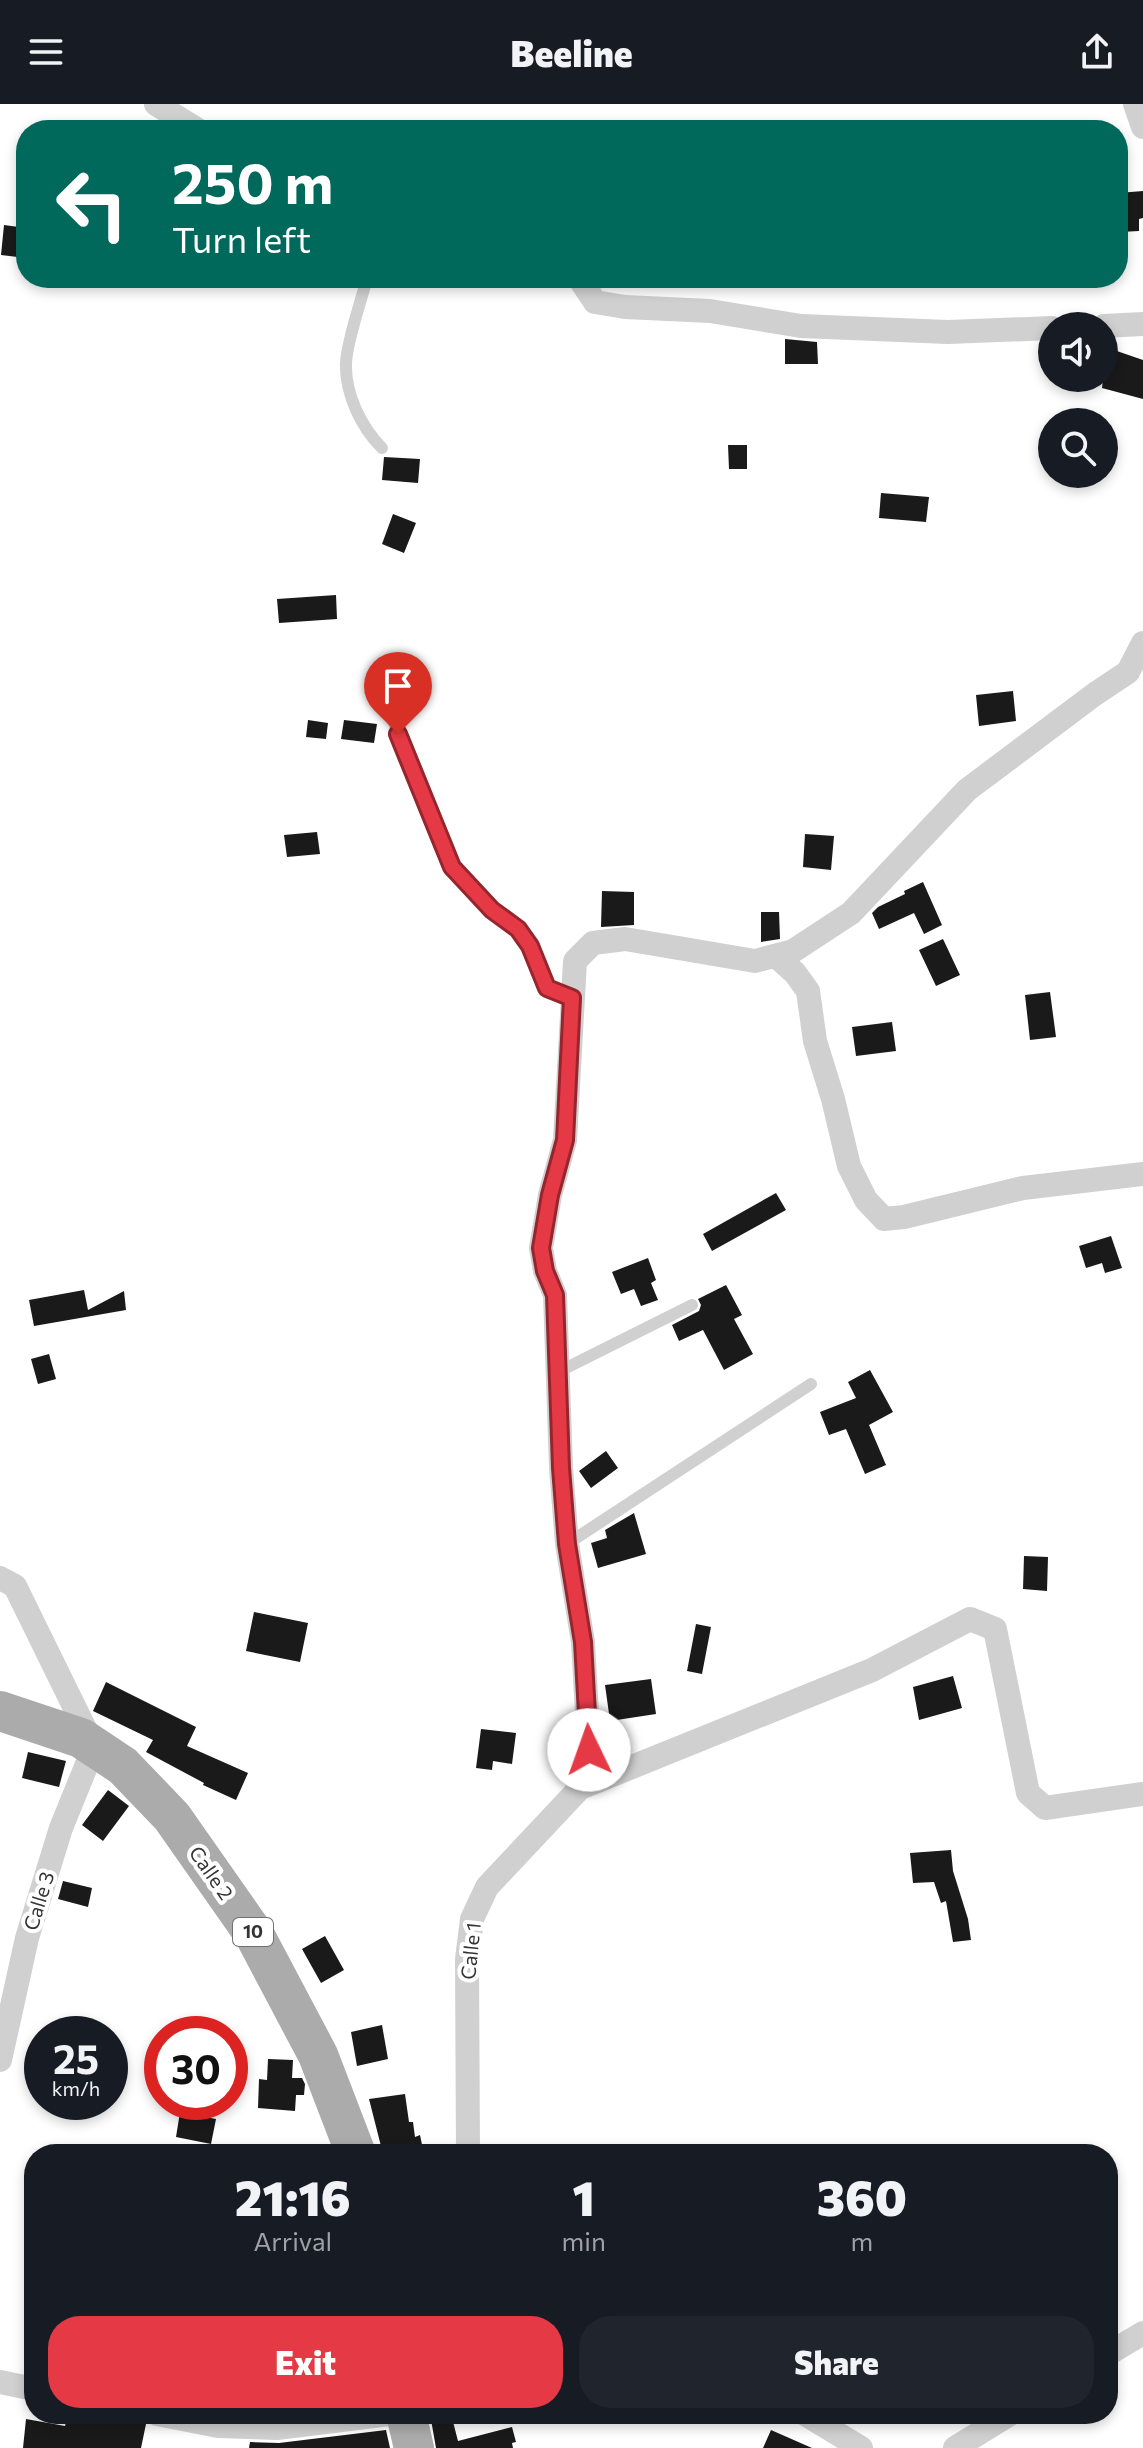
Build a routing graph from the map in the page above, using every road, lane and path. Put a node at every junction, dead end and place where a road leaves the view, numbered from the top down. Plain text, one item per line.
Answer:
1 (156, 104) edge
2 (1135, 104) edge
3 (182, 120) edge
4 (1143, 127) edge
5 (365, 288) edge
6 (586, 288) edge
7 (1143, 324) edge
8 (1118, 325) edge
9 (1038, 329) edge
10 (382, 448) dead end
11 (1143, 643) edge
12 (388, 708) dead end
13 (776, 956) junction
14 (572, 998) junction
15 (1143, 1174) edge
16 (692, 1305) dead end
17 (558, 1372) junction
18 (811, 1384) dead end
19 (567, 1544) junction
20 (0, 1578) edge
21 (0, 1711) edge
22 (94, 1747) junction
23 (580, 1788) junction
24 (1143, 1794) edge
25 (0, 2060) edge
26 (352, 2144) edge
27 (468, 2144) edge
28 (1143, 2333) edge
29 (1118, 2348) edge
30 (0, 2382) edge
31 (24, 2387) edge
32 (208, 2424) edge
33 (309, 2424) edge
34 (408, 2424) edge
35 (821, 2424) edge
36 (994, 2424) edge
37 (414, 2448) edge
38 (861, 2448) edge
39 (955, 2448) edge

1 - 3 street
2 - 4 street
5 - 10 lane
6 - 9 street
7 - 8 street
11 - 13 street
12 - 14 lane
13 - 14 street
13 - 15 street
14 - 17 street
16 - 17 lane
17 - 19 street
18 - 19 lane
19 - 23 street
20 - 22 street
21 - 22 main road, 10
22 - 25 street, Calle 3
22 - 26 main road, Calle 2 / 10
23 - 24 street
23 - 27 street, Calle 1
28 - 29 street
30 - 31 street
32 - 33 street
34 - 37 main road
35 - 38 street
36 - 39 street

